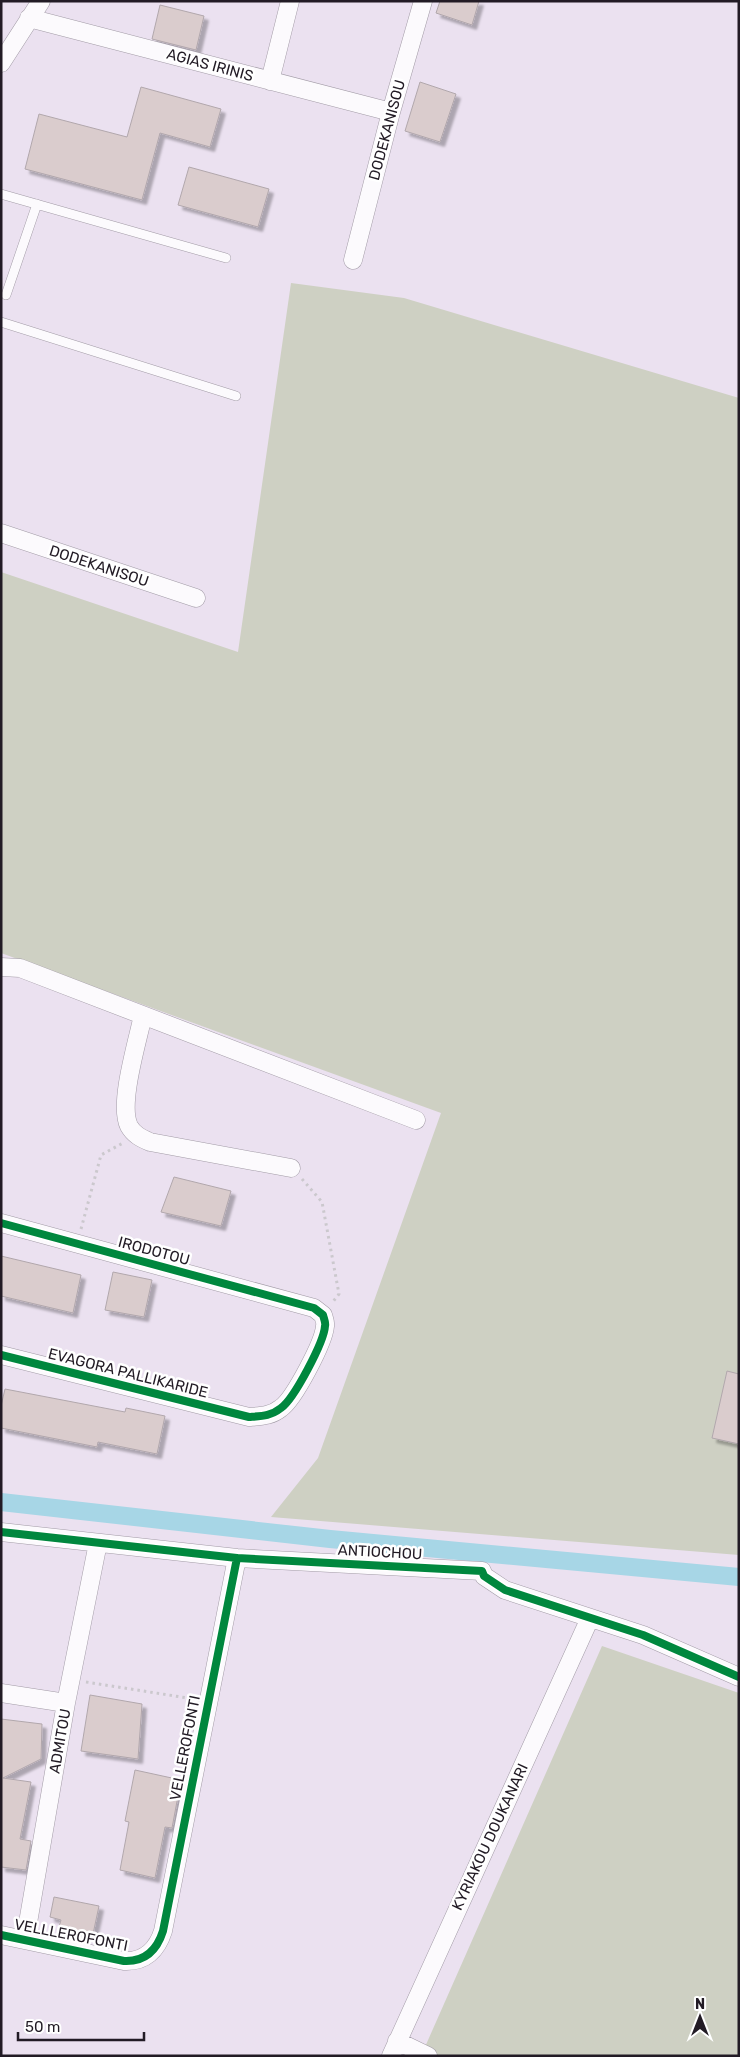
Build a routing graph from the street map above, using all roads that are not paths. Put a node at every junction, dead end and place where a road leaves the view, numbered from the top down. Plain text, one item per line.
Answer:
1 (41, 1) edge
2 (290, 1) edge
3 (423, 1) edge
4 (29, 18) junction
5 (1, 63) edge
6 (270, 81) junction
7 (391, 112) junction
8 (1, 194) edge
9 (37, 204) junction
10 (226, 258) dead end
11 (353, 260) dead end
12 (6, 295) dead end
13 (1, 322) edge
14 (236, 396) dead end
15 (1, 534) edge
16 (196, 598) dead end
17 (1, 967) edge
18 (144, 1015) junction
19 (416, 1120) dead end
20 (291, 1168) road end
21 (1, 1223) edge
22 (1, 1355) edge
23 (249, 1417) joint
24 (1, 1532) edge
25 (98, 1543) junction
26 (237, 1558) junction
27 (590, 1618) junction
28 (738, 1675) edge
29 (1, 1693) edge
30 (66, 1703) junction
31 (1, 1935) edge
32 (25, 1940) junction
33 (159, 1943) joint
34 (394, 2048) edge
35 (428, 2056) edge

1 - 4 street
2 - 6 street
3 - 7 street, DODEKANISOU
4 - 5 street
4 - 6 street, AGIAS IRINIS
6 - 7 street, AGIAS IRINIS
7 - 11 street, DODEKANISOU
8 - 9 lane
9 - 10 lane
9 - 12 lane
13 - 14 lane
15 - 16 street, DODEKANISOU
17 - 18 street
18 - 19 street
18 - 20 street
21 - 23 street, IRODOTOU
22 - 23 street, EVAGORA PALLIKARIDE
24 - 25 street, ANTIOCHOU
25 - 26 street, ANTIOCHOU
25 - 30 street, ADMITOU
26 - 27 street, ANTIOCHOU
26 - 33 street, VELLEROFONTI
27 - 28 street, ANTIOCHOU
27 - 34 street, KYRIAKOU DOUKANARI
29 - 30 street
30 - 32 street, ADMITOU
31 - 32 street, VELLLEROFONTI
32 - 33 street, VELLLEROFONTI
34 - 35 street

